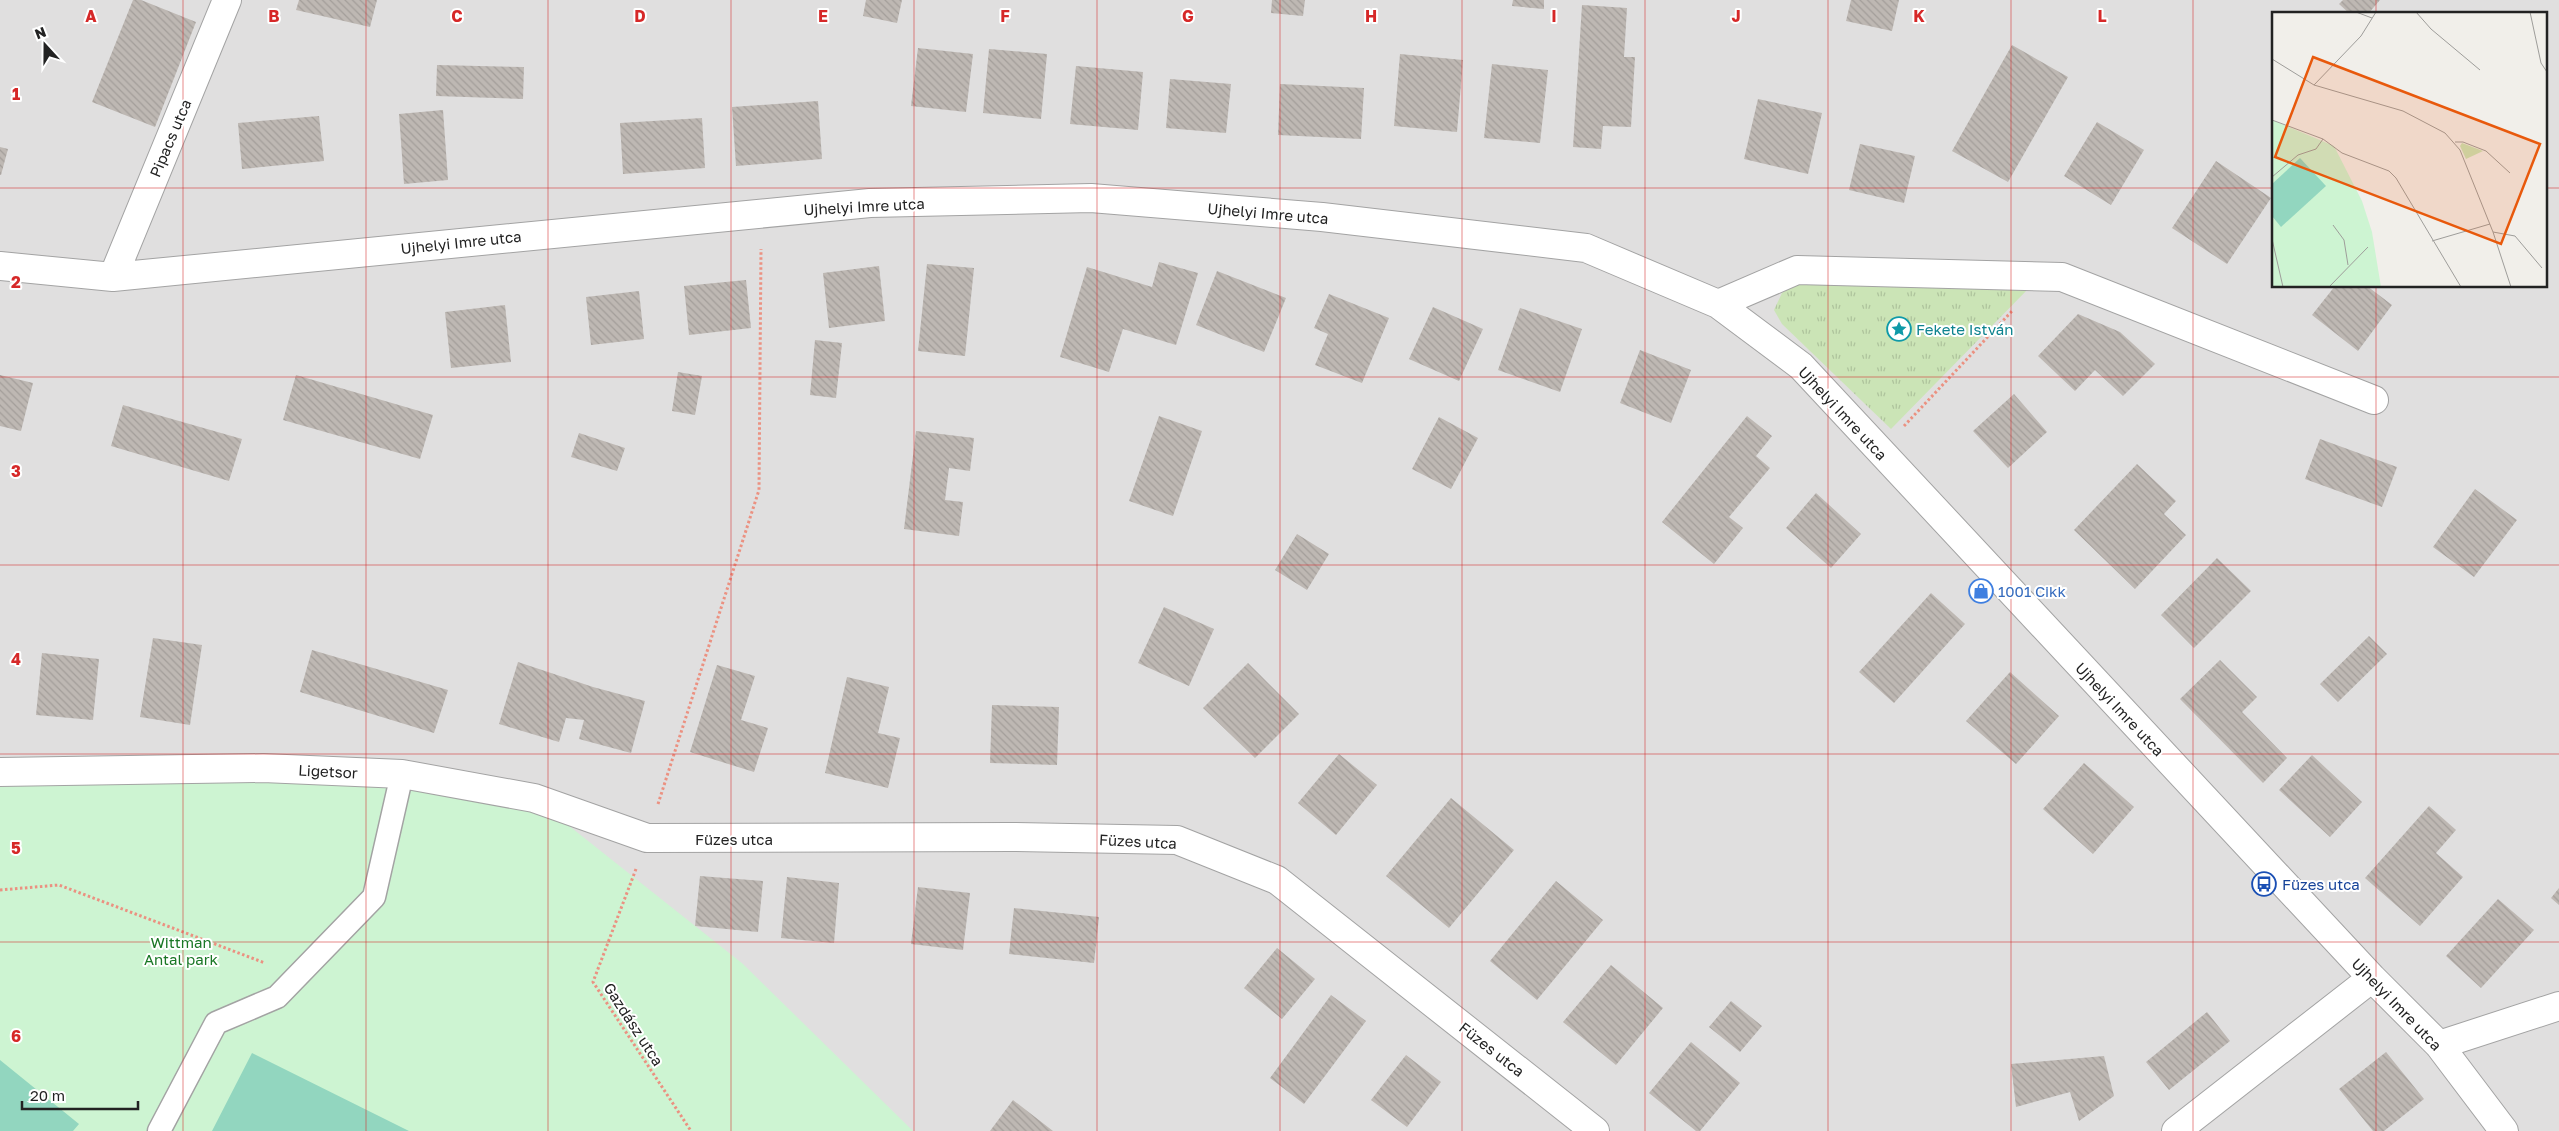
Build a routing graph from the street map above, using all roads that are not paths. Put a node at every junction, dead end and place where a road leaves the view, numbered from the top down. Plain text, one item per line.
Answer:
1 (227, 0) edge
2 (0, 266) edge
3 (112, 277) junction
4 (1718, 304) junction
5 (2374, 400) dead end
6 (0, 772) edge
7 (402, 774) junction
8 (647, 838) joint
9 (2372, 978) junction
10 (2559, 1006) edge
11 (2439, 1045) junction
12 (159, 1131) edge
13 (1595, 1131) edge
14 (2176, 1131) edge
15 (2504, 1131) edge

1 - 3 street, Pipacs utca
2 - 3 street, Ujhelyi Imre utca
3 - 4 street, Ujhelyi Imre utca
4 - 5 street
4 - 9 street, Ujhelyi Imre utca
6 - 7 street, Ligetsor
7 - 8 street, Ligetsor
7 - 12 lane
8 - 13 street, Füzes utca
9 - 11 street, Ujhelyi Imre utca
9 - 14 street
10 - 11 street
11 - 15 street, Ujhelyi Imre utca

